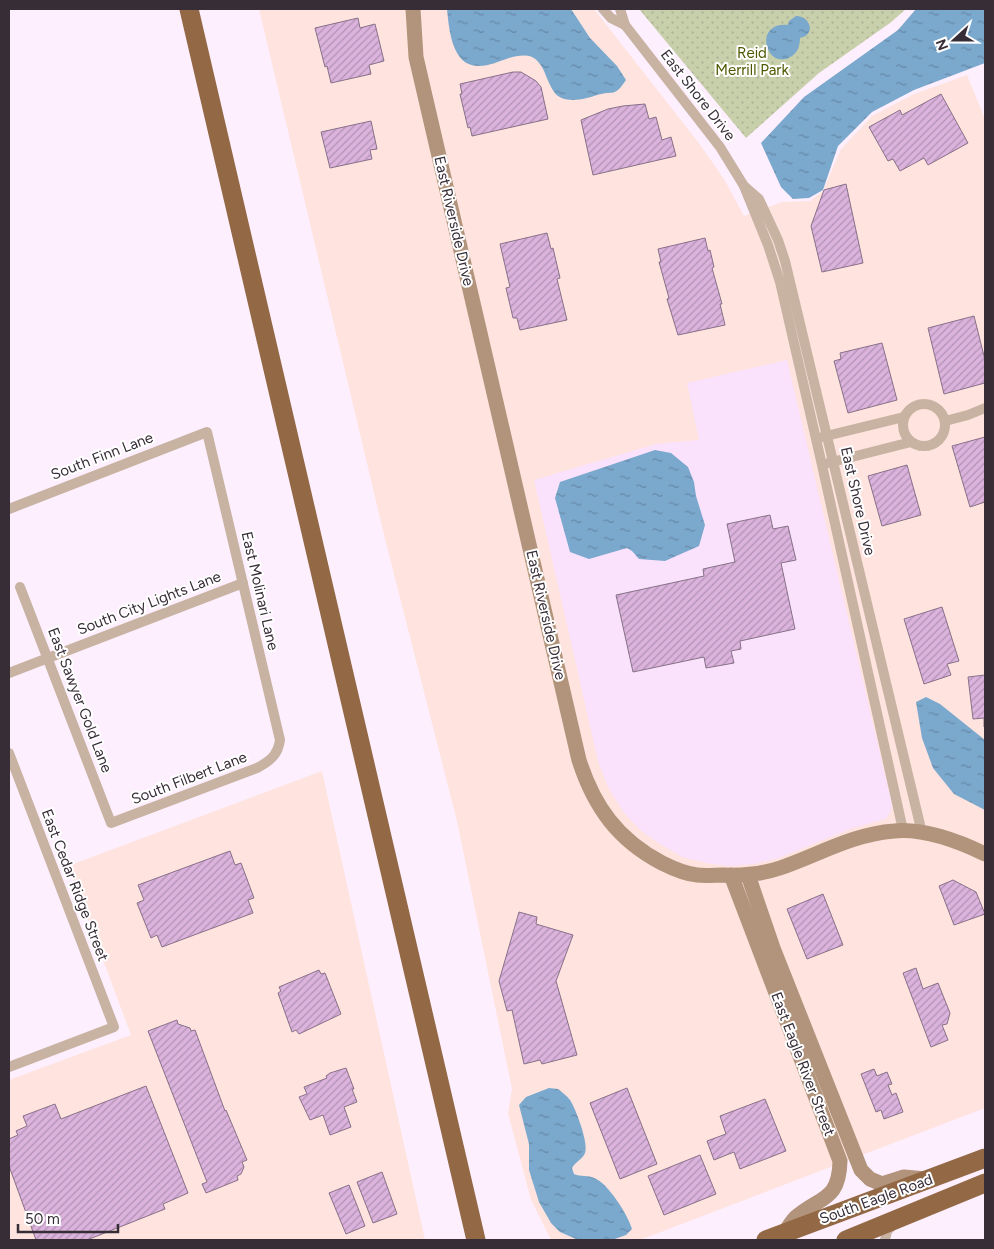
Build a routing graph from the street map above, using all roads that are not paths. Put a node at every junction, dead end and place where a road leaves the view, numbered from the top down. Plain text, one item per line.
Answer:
1 (190, 9) edge
2 (413, 9) edge
3 (603, 9) edge
4 (620, 9) edge
5 (625, 25) junction
6 (744, 186) junction
7 (985, 408) edge
8 (904, 417) junction
9 (945, 421) junction
10 (207, 432) joint
11 (827, 436) junction
12 (816, 438) junction
13 (912, 442) junction
14 (833, 462) junction
15 (822, 465) junction
16 (9, 509) edge
17 (243, 583) junction
18 (20, 587) dead end
19 (47, 658) junction
20 (9, 673) edge
21 (9, 753) edge
22 (274, 756) joint
23 (111, 823) joint
24 (903, 830) junction
25 (922, 833) junction
26 (985, 854) edge
27 (732, 875) junction
28 (748, 875) junction
29 (9, 1067) edge
30 (985, 1158) edge
31 (934, 1178) junction
32 (985, 1183) edge
33 (900, 1218) junction
34 (867, 1236) edge
35 (775, 1237) edge
36 (476, 1240) edge
37 (846, 1240) edge
38 (886, 1240) edge

1 - 36 highway
2 - 27 street, East Riverside Drive
3 - 5 street, East Shore Drive
4 - 5 street, East Shore Drive
5 - 6 street, East Shore Drive
6 - 11 street, East Shore Drive
6 - 12 street, East Shore Drive
7 - 9 street
8 - 9 street
8 - 11 street
8 - 13 street
9 - 13 street
10 - 16 street, South Finn Lane
10 - 17 street, East Molinari Lane
11 - 12 street
11 - 14 street, East Shore Drive
12 - 15 street, East Shore Drive
13 - 14 street
14 - 15 street
14 - 25 street, East Shore Drive
15 - 24 street, East Shore Drive
17 - 19 street, South City Lights Lane
17 - 22 street, East Molinari Lane
18 - 19 street, East Sawyer Gold Lane
19 - 20 street, South City Lights Lane
19 - 23 street, East Sawyer Gold Lane
21 - 29 street, East Cedar Ridge Street
22 - 23 street, South Filbert Lane
24 - 25 street, East Riverside Drive
24 - 28 street, East Riverside Drive
25 - 26 street, East Riverside Drive
27 - 28 street, East Riverside Drive
27 - 35 street, East Eagle River Street
28 - 31 street, East Eagle River Street
30 - 31 highway, South Eagle Road
31 - 34 highway
31 - 35 highway, South Eagle Road
32 - 33 highway, South Eagle Road
33 - 34 highway, South Eagle Road
33 - 38 street
34 - 37 highway, South Eagle Road

